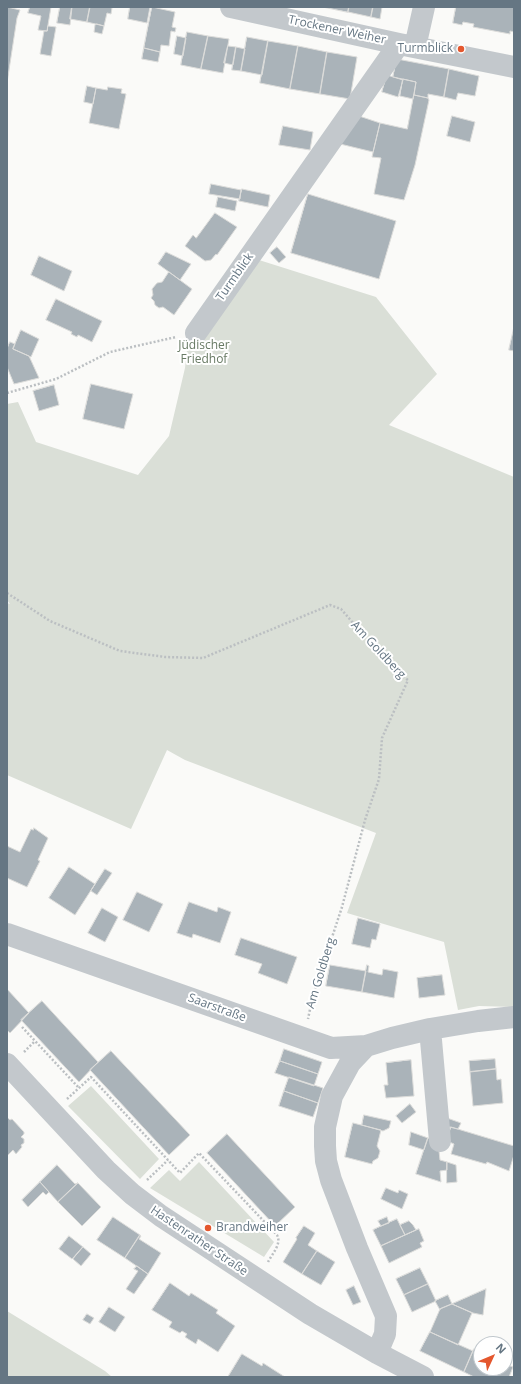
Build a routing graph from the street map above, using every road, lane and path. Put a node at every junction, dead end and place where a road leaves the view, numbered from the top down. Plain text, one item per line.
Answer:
1 (231, 7) edge
2 (424, 7) edge
3 (407, 46) junction
4 (514, 67) edge
5 (196, 332) joint
6 (7, 393) edge
7 (7, 593) edge
8 (7, 934) edge
9 (514, 1017) edge
10 (22, 1027) dead end
11 (430, 1029) junction
12 (303, 1039) junction
13 (35, 1041) junction
14 (366, 1046) junction
15 (14, 1059) edge
16 (79, 1088) junction
17 (72, 1095) dead end
18 (440, 1141) dead end
19 (168, 1160) junction
20 (161, 1167) dead end
21 (267, 1263) dead end
22 (377, 1353) junction
23 (423, 1377) edge

1 - 3 street, Trockener Weiher
2 - 3 street
3 - 4 street, Trockener Weiher
3 - 5 street, Turmblick
5 - 6 path
7 - 12 path, Am Goldberg
8 - 12 street, Saarstraße
9 - 11 street, Saarstraße
10 - 13 path
11 - 14 street, Saarstraße
11 - 18 street
12 - 14 street, Saarstraße
13 - 15 path
13 - 16 path
14 - 22 street
15 - 22 street, Hastenrather Straße
16 - 17 path
16 - 19 path
19 - 20 path
19 - 21 path
22 - 23 street, Hastenrather Straße

